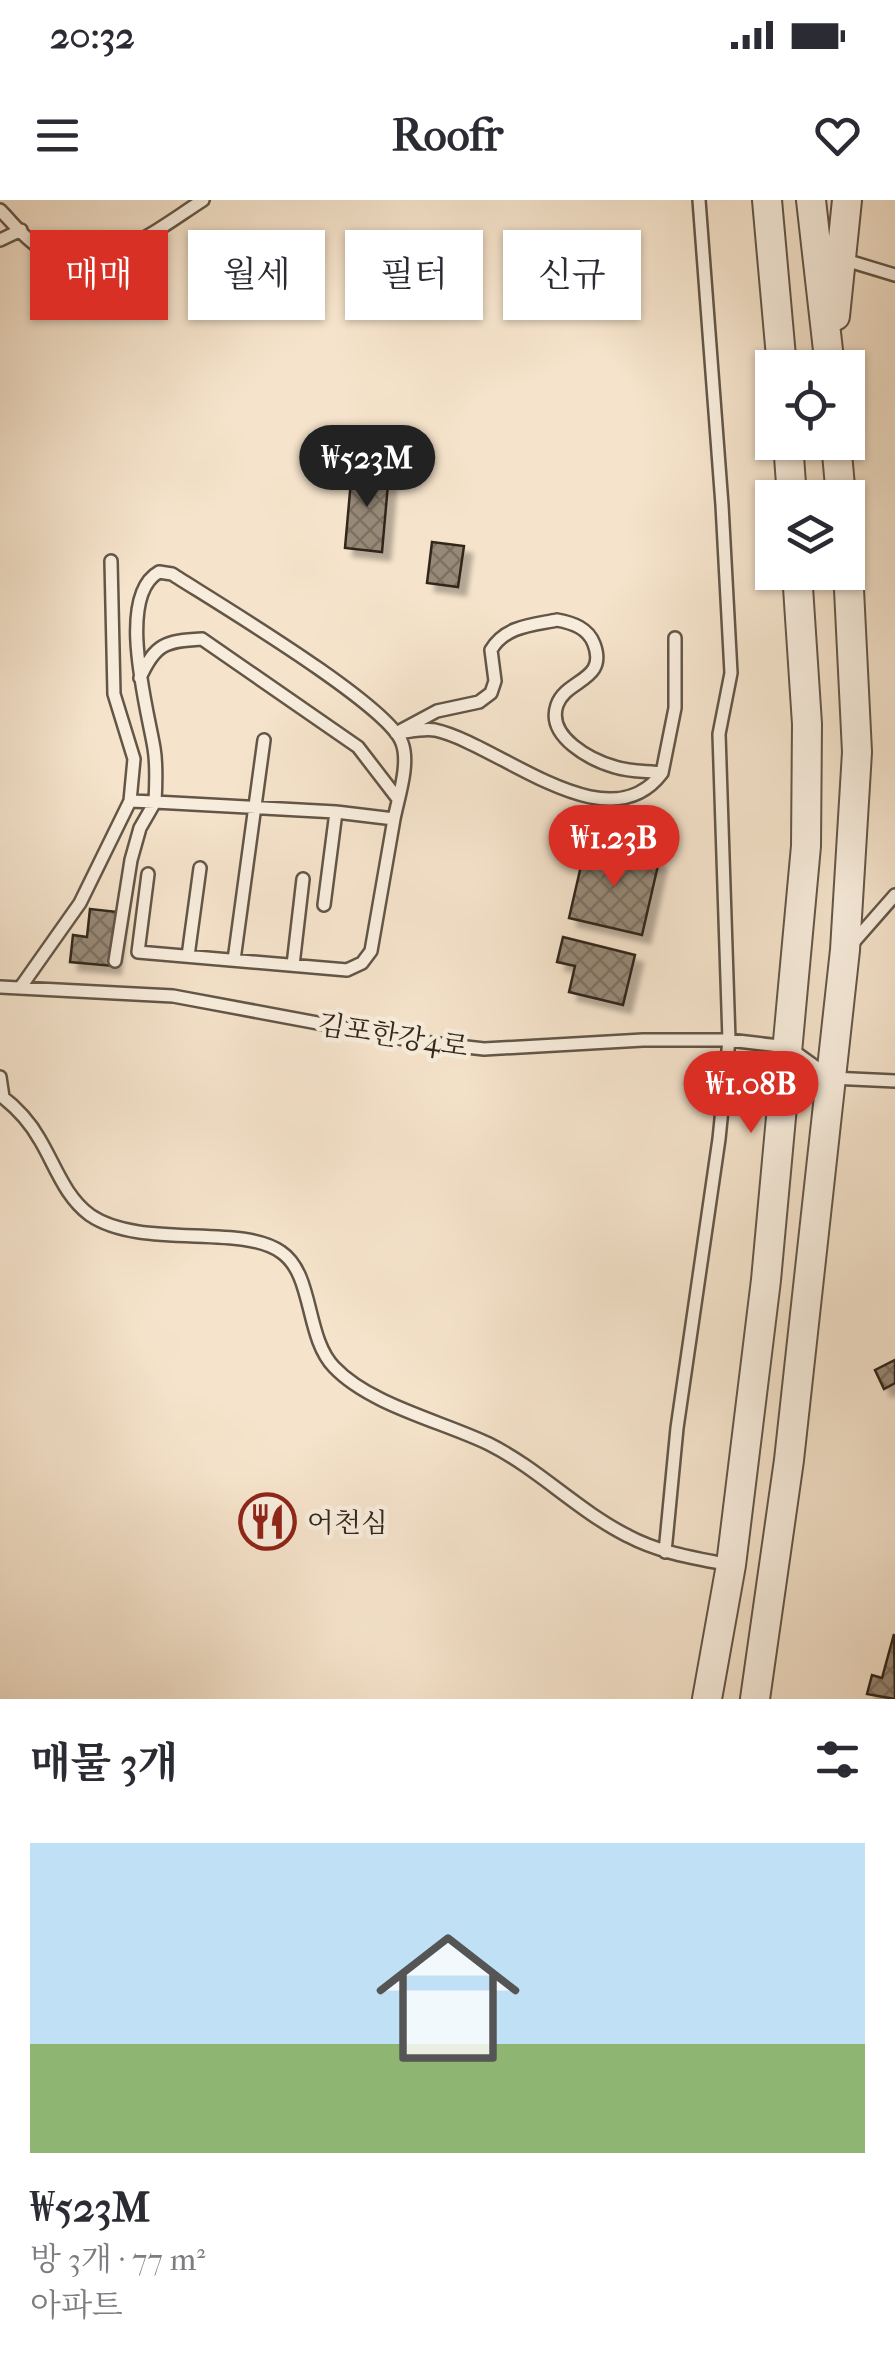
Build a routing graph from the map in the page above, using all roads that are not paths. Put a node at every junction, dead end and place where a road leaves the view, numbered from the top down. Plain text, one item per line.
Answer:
1 (202, 200) edge
2 (699, 200) edge
3 (768, 200) edge
4 (811, 200) edge
5 (847, 200) edge
6 (0, 210) edge
7 (21, 230) junction
8 (0, 240) edge
9 (842, 259) junction
10 (895, 275) edge
11 (780, 350) edge
12 (828, 350) edge
13 (831, 350) edge
14 (112, 561) dead end
15 (798, 590) edge
16 (849, 590) edge
17 (675, 638) dead end
18 (139, 682) junction
19 (396, 733) junction
20 (264, 740) dead end
21 (662, 773) junction
22 (398, 798) junction
23 (130, 801) junction
24 (156, 802) junction
25 (253, 808) junction
26 (336, 812) junction
27 (394, 819) junction
28 (200, 868) dead end
29 (148, 874) dead end
30 (303, 879) dead end
31 (895, 895) edge
32 (324, 905) dead end
33 (845, 950) junction
34 (188, 956) junction
35 (234, 960) junction
36 (115, 962) dead end
37 (292, 965) junction
38 (0, 987) edge
39 (20, 988) junction
40 (729, 1040) junction
41 (788, 1047) junction
42 (0, 1078) edge
43 (831, 1078) junction
44 (895, 1081) edge
45 (1, 1096) edge
46 (664, 1552) junction
47 (731, 1565) junction
48 (758, 1698) edge
49 (707, 1699) edge

1 - 7 lane
2 - 40 lane
3 - 11 street
4 - 12 street
5 - 9 street
6 - 7 lane
7 - 8 lane
9 - 10 lane
9 - 13 street
14 - 23 lane
15 - 41 street
16 - 33 street
17 - 21 lane
18 - 19 lane
18 - 22 lane
18 - 24 lane
19 - 21 lane
19 - 21 lane
19 - 22 lane
20 - 25 lane
22 - 27 lane
23 - 24 lane
23 - 39 lane
24 - 25 lane
24 - 36 lane
25 - 26 lane
25 - 35 lane
26 - 27 lane
26 - 32 lane
27 - 37 lane
28 - 34 lane
29 - 34 lane
30 - 37 lane
31 - 33 lane
33 - 43 street
34 - 35 lane
35 - 37 lane
38 - 39 lane, 김포한강4로
39 - 40 lane, 김포한강4로
40 - 41 lane, 김포한강4로
40 - 46 lane
41 - 43 lane, 김포한강4로
41 - 47 street
42 - 45 lane
43 - 44 lane
43 - 48 street
45 - 46 lane
46 - 47 lane
47 - 49 street

